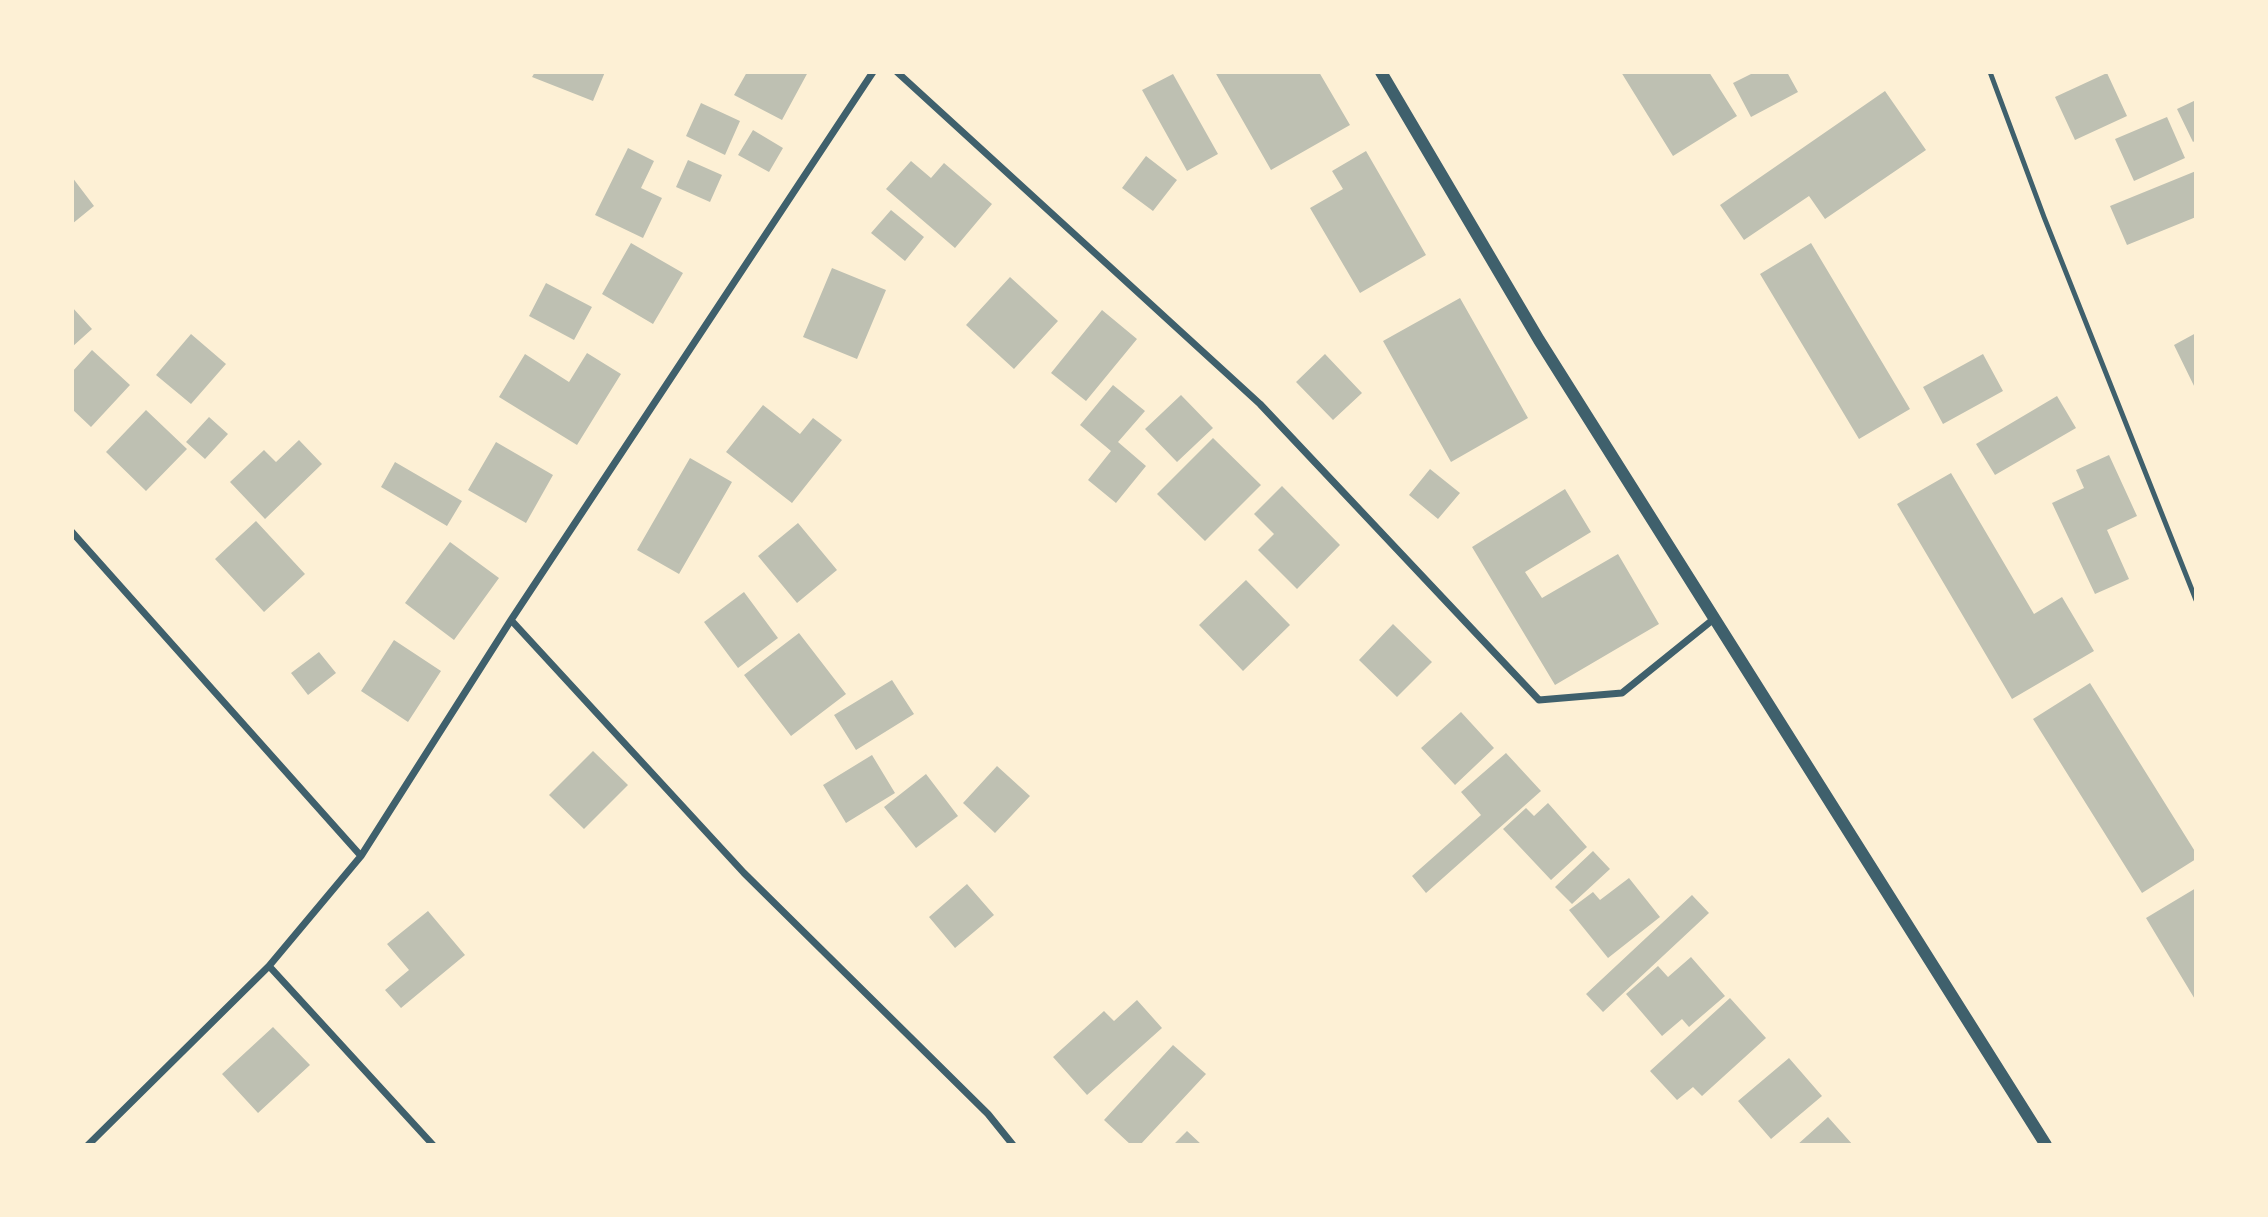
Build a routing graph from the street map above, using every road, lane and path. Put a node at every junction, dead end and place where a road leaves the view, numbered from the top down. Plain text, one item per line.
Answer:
1 (873, 72) edge
2 (897, 72) edge
3 (1381, 72) edge
4 (1990, 72) edge
5 (72, 531) edge
6 (2196, 600) edge
7 (1716, 617) junction
8 (511, 620) junction
9 (361, 856) junction
10 (268, 966) junction
11 (88, 1145) edge
12 (433, 1145) edge
13 (1013, 1145) edge
14 (2046, 1145) edge

1 - 8 street
2 - 7 street
3 - 7 street
4 - 6 lane
5 - 9 street
7 - 14 street
8 - 9 street
8 - 13 street
9 - 10 street
10 - 11 street
10 - 12 street

